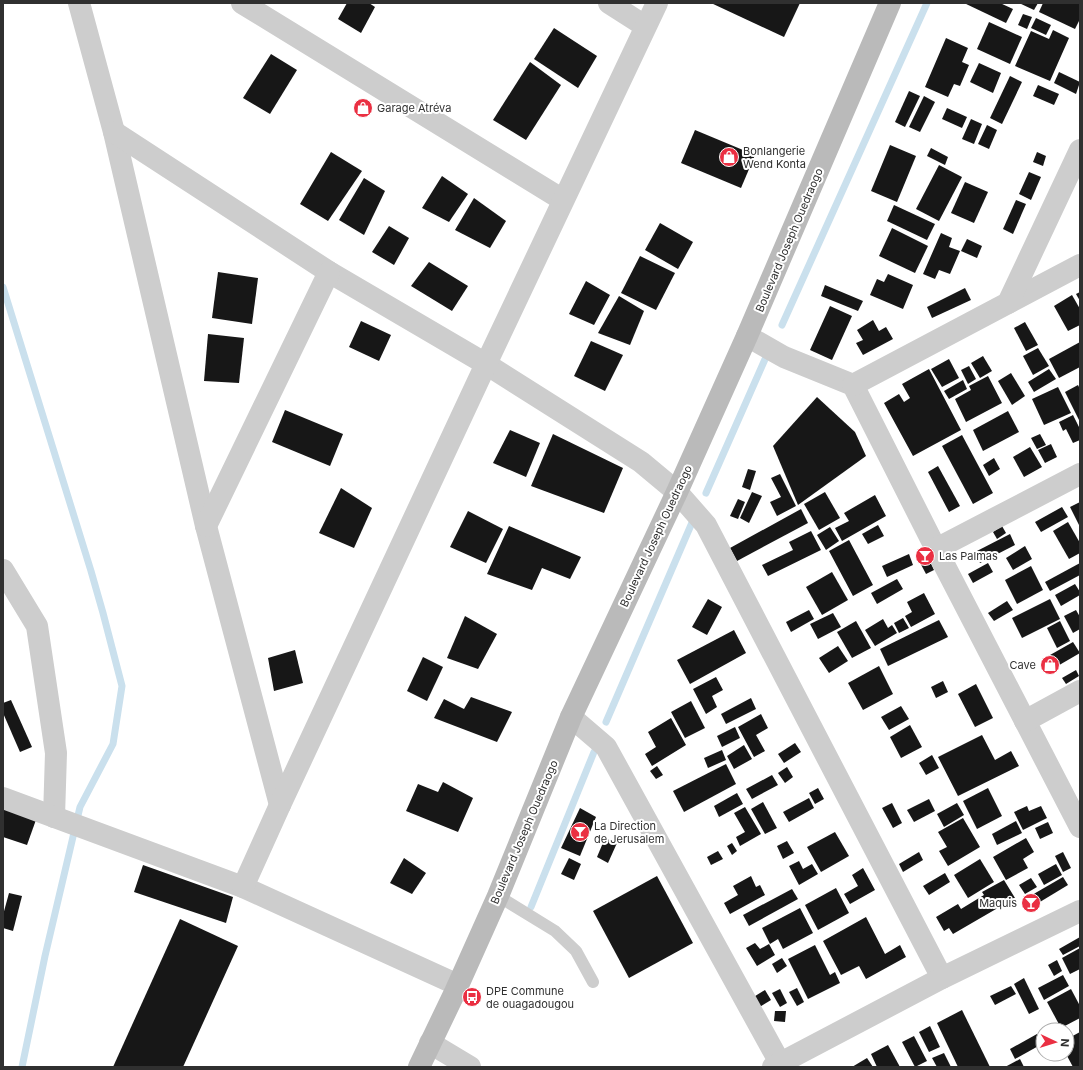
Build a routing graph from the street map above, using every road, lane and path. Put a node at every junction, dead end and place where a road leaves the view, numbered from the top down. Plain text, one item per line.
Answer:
1 (79, 3) edge
2 (242, 3) edge
3 (609, 3) edge
4 (657, 3) edge
5 (890, 3) edge
6 (645, 26) junction
7 (114, 132) junction
8 (1080, 150) edge
9 (563, 200) junction
10 (1080, 265) edge
11 (329, 272) junction
12 (1008, 303) junction
13 (747, 336) junction
14 (486, 364) junction
15 (854, 385) junction
16 (1080, 474) edge
17 (677, 492) junction
18 (206, 526) junction
19 (936, 549) junction
20 (6, 580) edge
21 (1080, 691) edge
22 (571, 717) junction
23 (1025, 721) junction
24 (3, 798) edge
25 (280, 805) junction
26 (56, 817) junction
27 (1080, 827) edge
28 (243, 887) junction
29 (498, 896) junction
30 (1080, 911) edge
31 (942, 978) junction
32 (593, 982) dead end
33 (458, 985) junction
34 (430, 1043) junction
35 (777, 1065) edge
36 (419, 1067) edge
37 (470, 1067) edge

1 - 7 street
2 - 9 street
3 - 6 street
4 - 6 street
5 - 13 street, Boulevard Joseph Ouedraogo
6 - 9 street
7 - 11 street
7 - 18 street
8 - 12 street
9 - 14 street
10 - 12 street
11 - 14 street
11 - 18 street
12 - 15 street
13 - 15 street
13 - 17 street, Boulevard Joseph Ouedraogo
14 - 17 street
14 - 25 street
15 - 19 street
16 - 19 street
17 - 22 street, Boulevard Joseph Ouedraogo
17 - 31 street
18 - 25 street
19 - 23 street
20 - 26 street
21 - 23 street
22 - 29 street, Boulevard Joseph Ouedraogo
22 - 35 street
23 - 27 street
24 - 26 street
25 - 28 street
26 - 28 street
28 - 33 street
29 - 32 lane
29 - 33 street, Boulevard Joseph Ouedraogo
30 - 31 street
31 - 35 street
33 - 34 street, Boulevard Joseph Ouedraogo
34 - 36 street, Boulevard Joseph Ouedraogo
34 - 37 street

